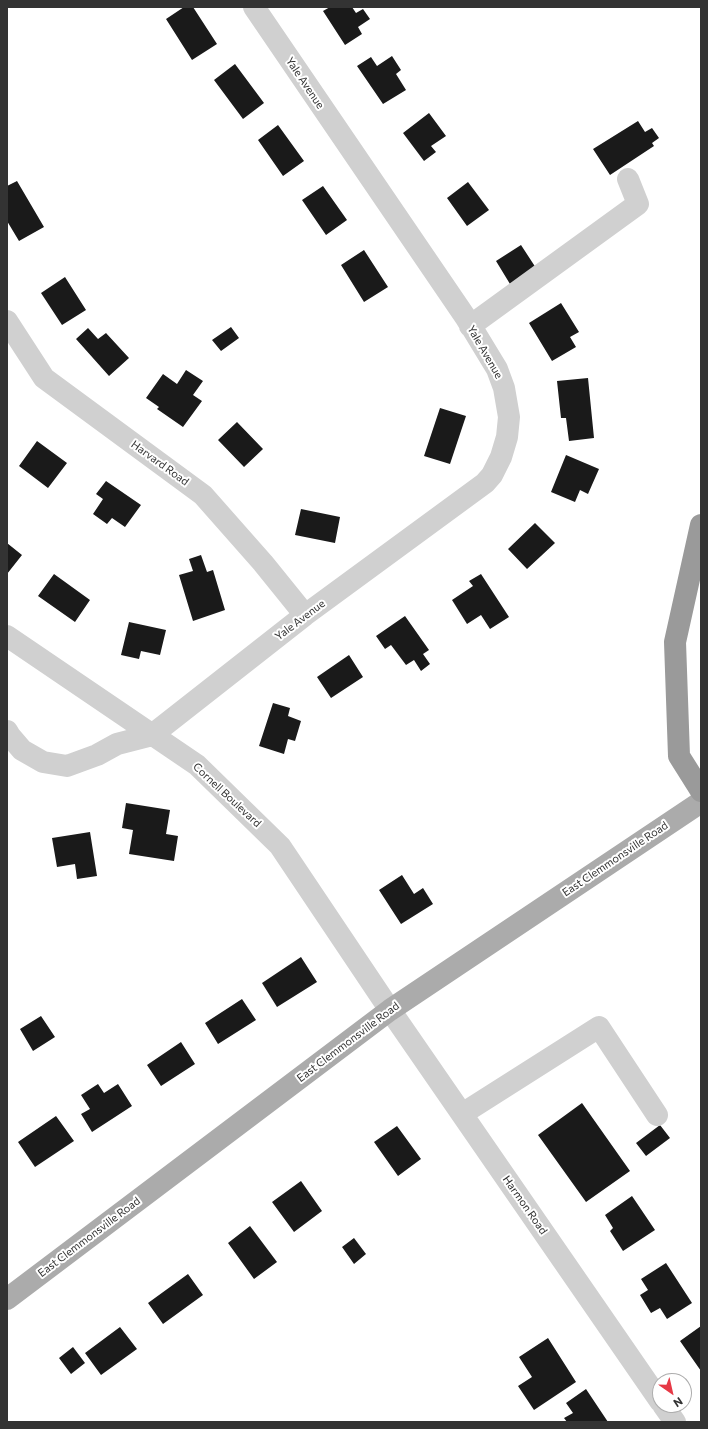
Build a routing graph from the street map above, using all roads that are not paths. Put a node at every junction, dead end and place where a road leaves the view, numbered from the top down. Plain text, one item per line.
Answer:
1 (254, 7) edge
2 (628, 179) dead end
3 (7, 321) edge
4 (470, 326) junction
5 (701, 525) edge
6 (306, 615) junction
7 (7, 636) edge
8 (7, 731) edge
9 (152, 735) junction
10 (701, 791) edge
11 (701, 802) edge
12 (390, 1010) junction
13 (462, 1114) junction
14 (658, 1114) dead end
15 (9, 1298) edge
16 (652, 1389) edge
17 (669, 1413) edge
18 (675, 1422) edge

1 - 4 street, Yale Avenue
2 - 4 street
3 - 6 street, Harvard Road
4 - 6 street, Yale Avenue
5 - 10 highway
6 - 9 street, Yale Avenue
7 - 9 street, Cornell Boulevard
8 - 9 street
9 - 12 street, Cornell Boulevard
11 - 12 main road, East Clemmonsville Road
12 - 13 street, Harmon Road
12 - 15 main road, East Clemmonsville Road
13 - 14 street
13 - 16 street, Harmon Road
17 - 18 street

